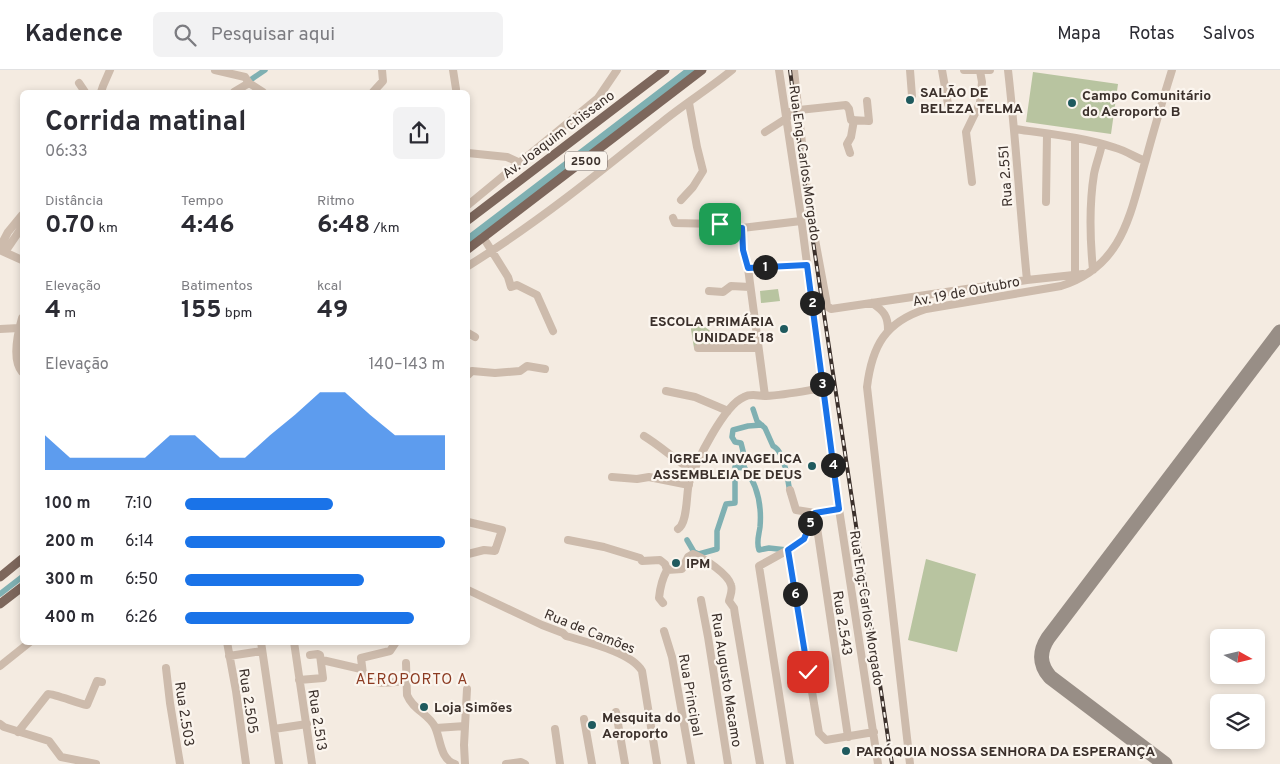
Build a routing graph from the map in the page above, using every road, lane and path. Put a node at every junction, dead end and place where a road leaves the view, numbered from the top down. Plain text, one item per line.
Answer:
1 (110, 70) edge
2 (215, 70) edge
3 (382, 70) edge
4 (453, 70) edge
5 (617, 70) edge
6 (666, 70) edge
7 (702, 70) edge
8 (732, 70) edge
9 (779, 70) edge
10 (794, 70) edge
11 (910, 70) edge
12 (942, 70) edge
13 (964, 70) edge
14 (990, 70) edge
15 (1008, 70) edge
16 (1172, 70) edge
17 (980, 71) edge
18 (247, 80) junction
19 (79, 84) dead end
20 (456, 89) dead end
21 (84, 90) edge
22 (102, 90) edge
23 (236, 90) edge
24 (260, 90) edge
25 (375, 90) edge
26 (912, 96) dead end
27 (867, 101) dead end
28 (689, 103) junction
29 (948, 104) dead end
30 (799, 110) junction
31 (786, 116) junction
32 (854, 120) junction
33 (1015, 129) junction
34 (765, 132) dead end
35 (1047, 134) junction
36 (1075, 138) junction
37 (1102, 144) junction
38 (470, 153) edge
39 (850, 153) dead end
40 (1145, 161) junction
41 (520, 163) junction
42 (972, 182) dead end
43 (681, 200) dead end
44 (1046, 202) dead end
45 (470, 203) edge
46 (20, 217) edge
47 (470, 218) edge
48 (673, 218) dead end
49 (801, 221) junction
50 (742, 228) junction
51 (20, 229) edge
52 (483, 237) junction
53 (470, 248) edge
54 (2, 250) edge
55 (493, 250) junction
56 (20, 259) edge
57 (470, 265) edge
58 (807, 265) junction
59 (748, 268) junction
60 (1090, 272) junction
61 (1075, 275) junction
62 (1027, 280) junction
63 (750, 286) junction
64 (709, 291) dead end
65 (872, 303) junction
66 (20, 325) edge
67 (19, 328) junction
68 (0, 329) edge
69 (888, 330) junction
70 (553, 331) dead end
71 (698, 348) dead end
72 (758, 348) junction
73 (20, 369) edge
74 (545, 369) dead end
75 (470, 373) edge
76 (823, 388) junction
77 (666, 391) dead end
78 (765, 396) junction
79 (728, 411) junction
80 (644, 436) dead end
81 (694, 471) junction
82 (612, 478) dead end
83 (689, 485) junction
84 (790, 490) dead end
85 (839, 509) junction
86 (815, 513) junction
87 (470, 522) edge
88 (678, 529) dead end
89 (568, 540) dead end
90 (788, 550) junction
91 (470, 554) edge
92 (20, 561) edge
93 (667, 570) junction
94 (0, 577) edge
95 (20, 589) edge
96 (470, 591) edge
97 (701, 600) dead end
98 (0, 604) edge
99 (663, 604) dead end
100 (664, 631) dead end
101 (26, 645) edge
102 (227, 645) edge
103 (294, 645) edge
104 (394, 645) edge
105 (261, 647) edge
106 (310, 655) dead end
107 (229, 656) junction
108 (322, 660) junction
109 (406, 663) dead end
110 (0, 666) edge
111 (166, 668) dead end
112 (362, 669) junction
113 (299, 680) junction
114 (406, 681) junction
115 (102, 682) dead end
116 (467, 689) dead end
117 (616, 712) dead end
118 (584, 719) dead end
119 (0, 724) edge
120 (306, 724) junction
121 (465, 726) junction
122 (436, 728) junction
123 (274, 729) junction
124 (555, 729) dead end
125 (18, 732) junction
126 (874, 732) junction
127 (848, 737) junction
128 (524, 763) edge
129 (96, 764) edge
130 (180, 764) edge
131 (246, 764) edge
132 (279, 764) edge
133 (312, 764) edge
134 (455, 764) edge
135 (465, 764) edge
136 (506, 764) edge
137 (560, 764) edge
138 (592, 764) edge
139 (625, 764) edge
140 (657, 764) edge
141 (691, 764) edge
142 (728, 764) edge
143 (760, 764) edge
144 (790, 764) edge
145 (878, 764) edge
146 (910, 764) edge

1 - 22 street
2 - 18 street
3 - 25 street
4 - 20 street
5 - 41 street
6 - 47 main road, Av. Joaquim Chissano / 2500
7 - 52 main road, 2500
8 - 28 street
9 - 31 street, Rua Eng. Carlos Morgado
10 - 30 street
11 - 26 street
12 - 29 street
13 - 17 street
14 - 17 street
15 - 33 street, Rua 2.551
16 - 40 street, Av. 19 de Outubro
17 - 42 street
18 - 23 street
18 - 24 street
19 - 21 street
27 - 32 street
28 - 43 street
28 - 55 street
30 - 31 street
30 - 32 street
30 - 65 street
31 - 34 street
31 - 49 street, Rua Eng. Carlos Morgado
32 - 39 street
33 - 35 street
33 - 62 street, Rua 2.551
35 - 36 street
35 - 44 street
36 - 37 street
36 - 61 street
37 - 40 street
37 - 60 street
38 - 41 street
40 - 60 street, Av. 19 de Outubro
41 - 45 street
46 - 54 street
48 - 50 street
49 - 50 street
49 - 58 street, Rua Eng. Carlos Morgado
50 - 59 street
51 - 54 street
52 - 53 main road, 2500
52 - 55 street
54 - 56 street
55 - 57 street
55 - 70 street
58 - 59 street
58 - 76 street, Rua Eng. Carlos Morgado
59 - 63 street
60 - 61 street
60 - 69 street, Av. 19 de Outubro
61 - 62 street
62 - 65 street
63 - 64 street
63 - 72 street
65 - 69 street
66 - 67 street
67 - 68 street
67 - 73 street
69 - 146 street, Av. 19 de Outubro
71 - 72 street
72 - 78 street
74 - 75 street
76 - 78 street
76 - 85 street, Rua Eng. Carlos Morgado
77 - 79 street
78 - 79 street
79 - 81 street
80 - 81 street
81 - 83 street
82 - 83 street
83 - 88 street
84 - 86 street
85 - 86 street
85 - 126 street, Rua Eng. Carlos Morgado
86 - 90 street
86 - 127 street, Rua 2.543
87 - 91 street
89 - 93 street
90 - 127 street
90 - 144 street
92 - 94 main road
93 - 99 street
93 - 143 street
95 - 98 main road
96 - 140 street, Rua de Camões
97 - 142 street, Rua Augusto Macamo
100 - 141 street, Rua Principal
101 - 110 street
102 - 107 street, Rua 2.505
103 - 113 street, Rua 2.513
104 - 112 street
105 - 107 street
105 - 123 street
106 - 108 street
107 - 131 street, Rua 2.505
108 - 112 street
108 - 113 street
109 - 114 street
111 - 130 street, Rua 2.503
112 - 114 street
113 - 120 street, Rua 2.513
114 - 122 street
115 - 125 street
116 - 121 street
117 - 139 street
118 - 138 street
119 - 125 street
120 - 123 street
120 - 133 street, Rua 2.513
121 - 122 street
121 - 135 street
122 - 134 street
123 - 132 street
124 - 137 street
125 - 129 street
126 - 127 street
126 - 145 street, Rua Eng. Carlos Morgado
128 - 136 street

